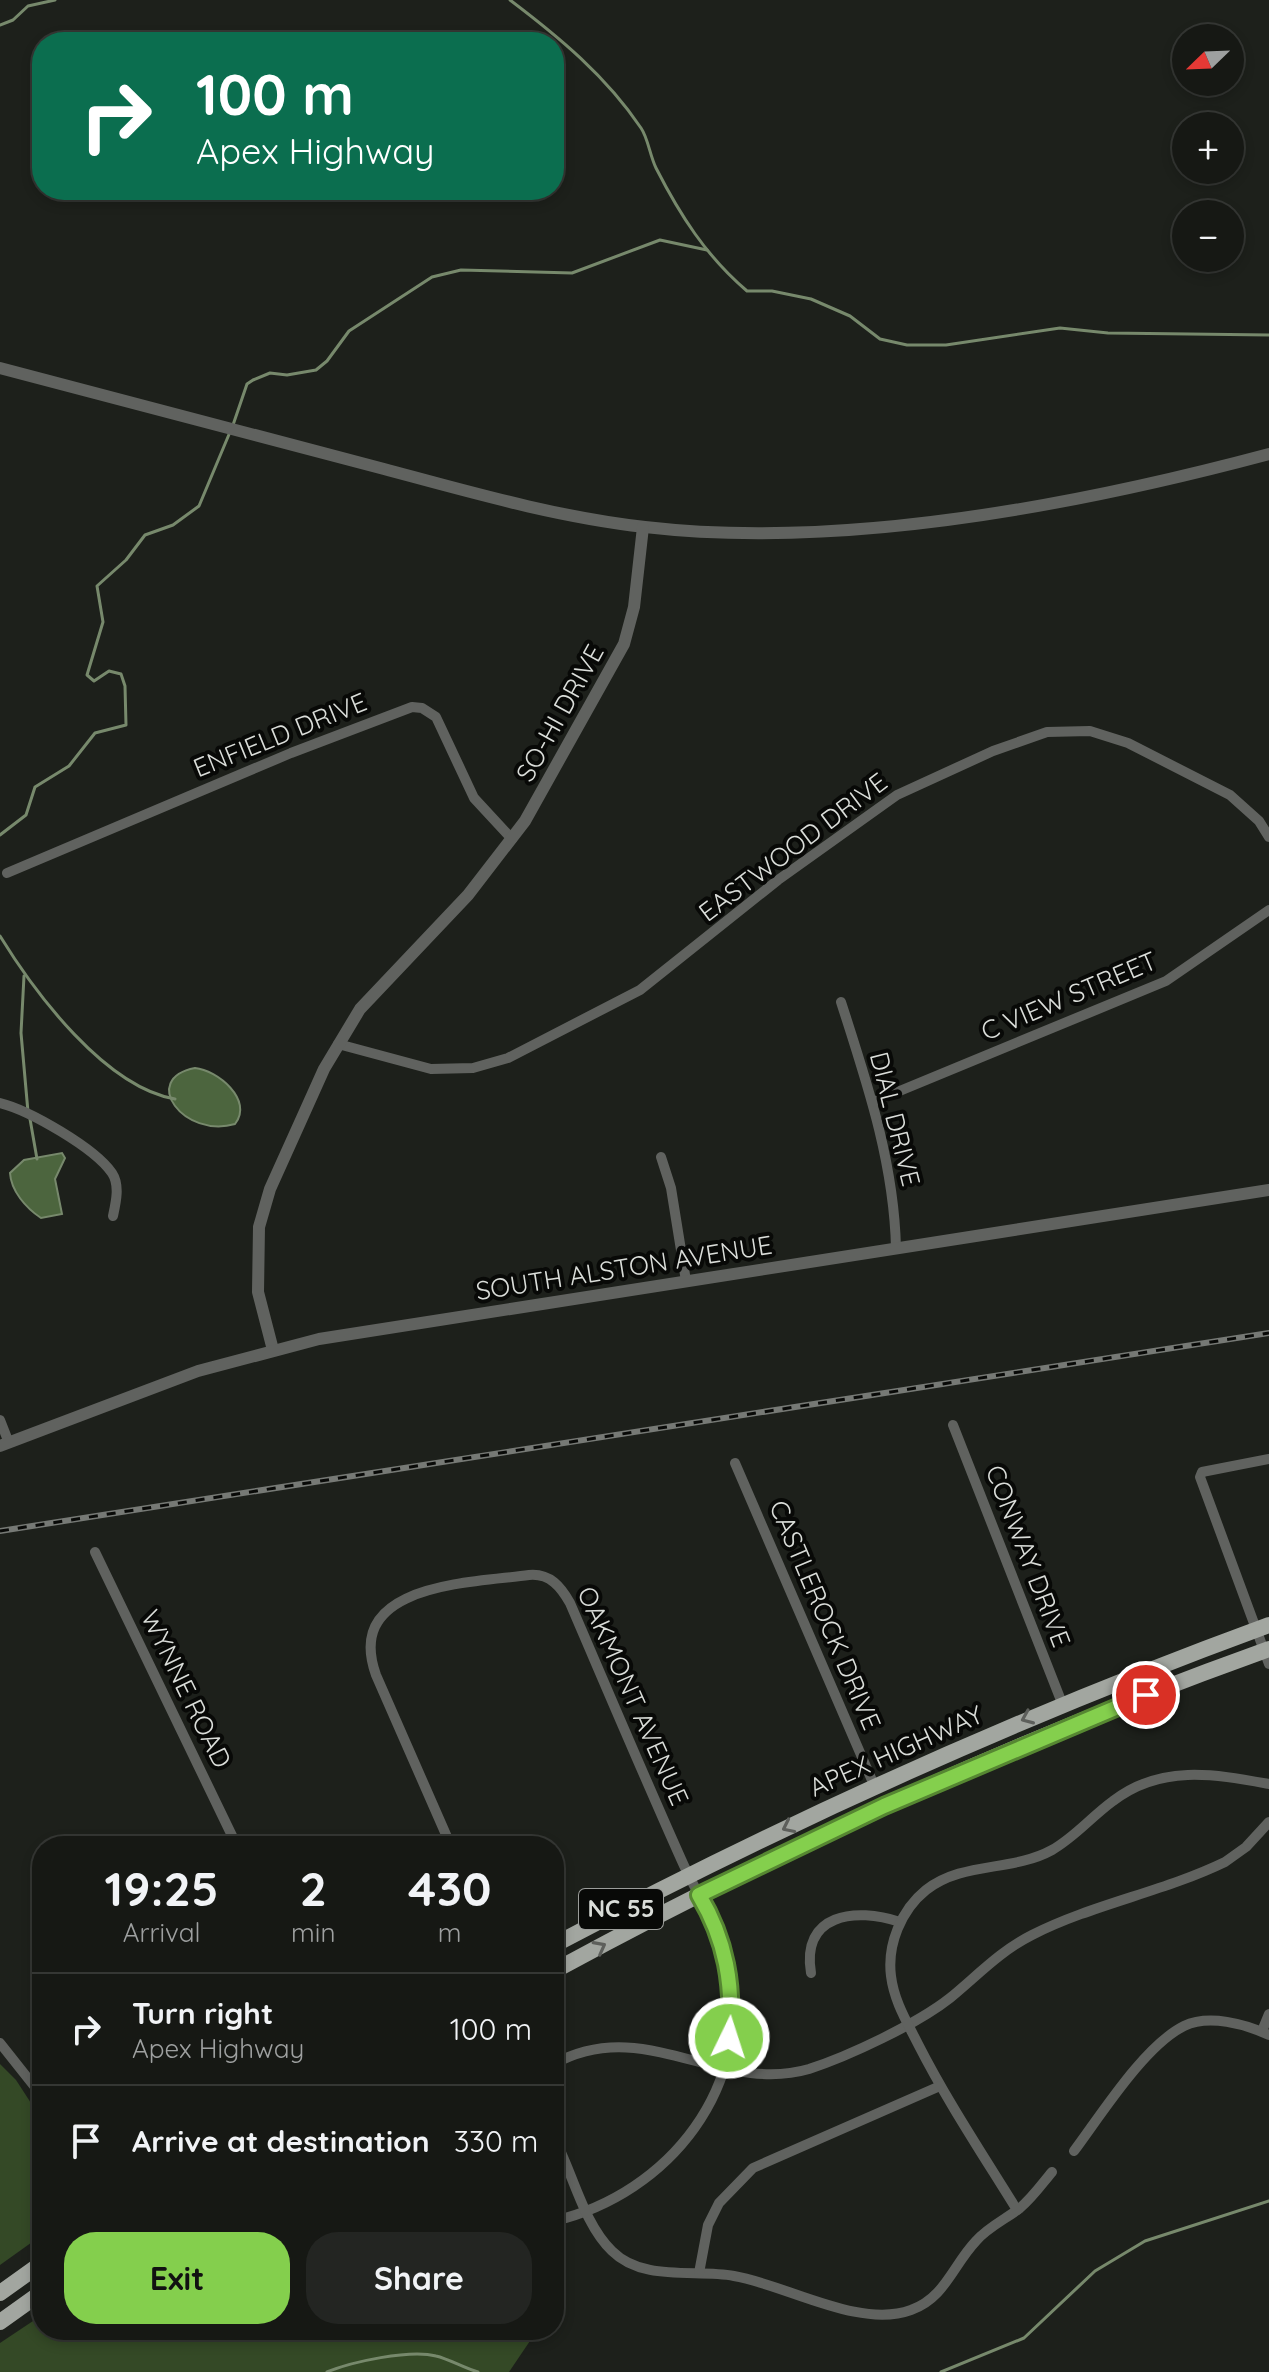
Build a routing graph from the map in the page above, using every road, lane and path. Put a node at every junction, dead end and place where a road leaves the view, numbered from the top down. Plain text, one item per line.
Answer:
1 (0, 368) edge
2 (1269, 454) edge
3 (643, 527) junction
4 (1269, 837) edge
5 (512, 839) junction
6 (7, 873) dead end
7 (1269, 910) edge
8 (841, 1002) dead end
9 (338, 1044) junction
10 (873, 1102) junction
11 (0, 1103) edge
12 (661, 1157) dead end
13 (1269, 1190) edge
14 (113, 1216) dead end
15 (896, 1248) junction
16 (686, 1281) junction
17 (273, 1350) junction
18 (0, 1420) edge
19 (953, 1425) dead end
20 (4, 1444) edge
21 (1269, 1459) edge
22 (735, 1463) dead end
23 (95, 1552) dead end
24 (1263, 1628) edge
25 (1267, 1654) edge
26 (1062, 1703) junction
27 (1269, 1784) edge
28 (874, 1785) junction
29 (1269, 1822) edge
30 (232, 1836) edge
31 (447, 1836) edge
32 (689, 1875) junction
33 (699, 1895) junction
34 (900, 1922) junction
35 (564, 1940) edge
36 (564, 1966) edge
37 (811, 1973) dead end
38 (1269, 2014) edge
39 (908, 2025) junction
40 (1265, 2033) edge
41 (0, 2043) edge
42 (564, 2060) edge
43 (725, 2068) junction
44 (32, 2083) edge
45 (940, 2086) junction
46 (1074, 2151) dead end
47 (564, 2160) edge
48 (1052, 2172) dead end
49 (1017, 2210) junction
50 (588, 2213) junction
51 (564, 2219) edge
52 (32, 2270) edge
53 (699, 2273) junction
54 (0, 2293) edge
55 (32, 2299) edge
56 (0, 2322) edge

1 - 3 street
2 - 3 street
3 - 5 street, SO-HI DRIVE
4 - 9 street, EASTWOOD DRIVE
5 - 6 street, ENFIELD DRIVE
5 - 9 street, SO-HI DRIVE
7 - 10 street, C VIEW STREET
8 - 10 street, DIAL DRIVE
9 - 17 street, SO-HI DRIVE
10 - 15 street, DIAL DRIVE
11 - 14 street
12 - 16 street
13 - 15 street, SOUTH ALSTON AVENUE
15 - 16 street, SOUTH ALSTON AVENUE
16 - 17 street, SOUTH ALSTON AVENUE
17 - 20 street, SOUTH ALSTON AVENUE
18 - 20 street
19 - 26 street, CONWAY DRIVE
21 - 24 street
22 - 28 street, CASTLEROCK DRIVE
23 - 30 street, WYNNE ROAD
24 - 25 street
24 - 26 main road, APEX HIGHWAY / NC 55
25 - 33 main road, APEX HIGHWAY / NC 55
26 -> 28 main road, APEX HIGHWAY / NC 55
27 - 34 street
28 -> 32 main road, APEX HIGHWAY / NC 55
29 - 39 street
31 - 32 street, OAKMONT AVENUE
32 - 33 street
32 - 35 main road, APEX HIGHWAY / NC 55
36 -> 33 main road, APEX HIGHWAY / NC 55
33 - 43 street
34 - 37 street
34 - 39 street
38 - 40 street
39 - 43 street
39 - 45 street
40 - 46 street
41 - 44 street
42 - 43 street
43 - 50 street
45 - 49 street
45 - 53 street
47 - 50 street
48 - 49 street
49 - 53 street
50 - 51 street
50 - 53 street
52 - 54 main road
55 - 56 main road

